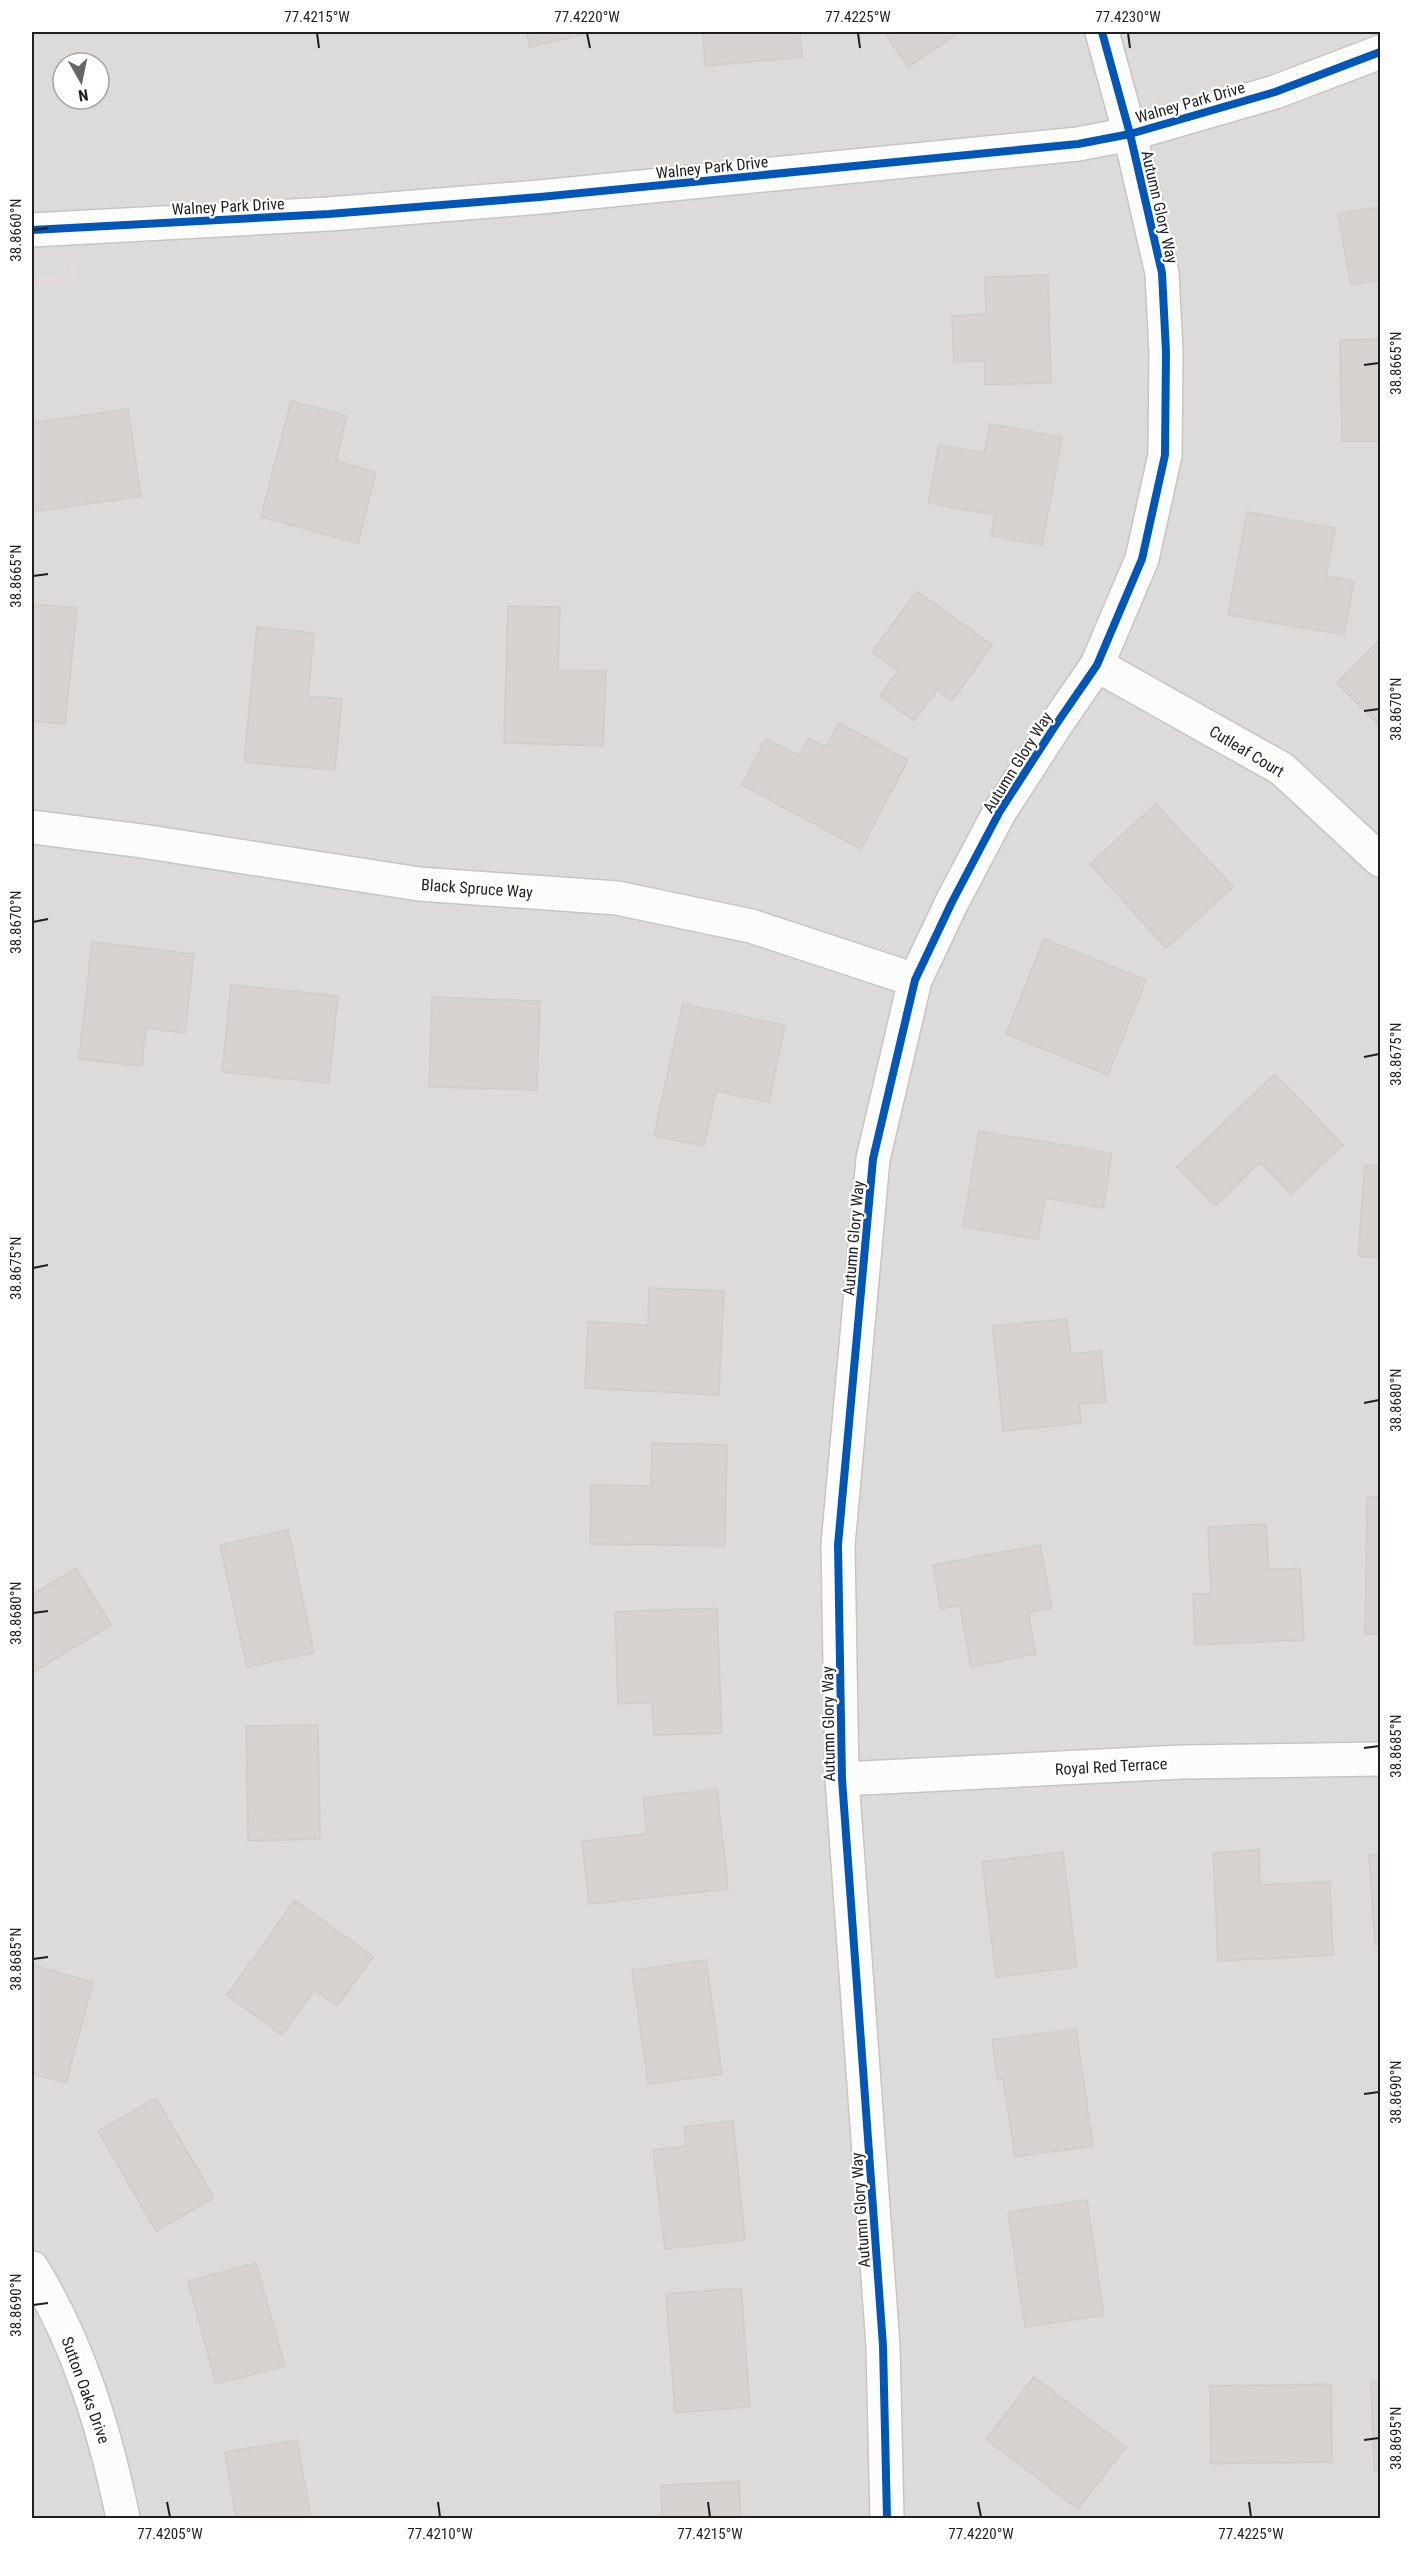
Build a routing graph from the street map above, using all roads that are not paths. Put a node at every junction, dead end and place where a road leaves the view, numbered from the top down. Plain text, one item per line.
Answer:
1 (1102, 32) edge
2 (1380, 52) edge
3 (1130, 134) junction
4 (32, 230) edge
5 (1097, 665) junction
6 (32, 827) edge
7 (1380, 860) edge
8 (915, 980) junction
9 (1380, 1759) edge
10 (842, 1779) junction
11 (32, 2268) edge
12 (123, 2518) edge
13 (887, 2518) edge

1 - 3 street, Autumn Glory Way
2 - 3 street, Walney Park Drive
3 - 4 street, Walney Park Drive
3 - 5 street, Autumn Glory Way
5 - 7 street, Cutleaf Court
5 - 8 street, Autumn Glory Way
6 - 8 street, Black Spruce Way
8 - 10 street, Autumn Glory Way
9 - 10 street, Royal Red Terrace
10 - 13 street, Autumn Glory Way
11 - 12 street, Sutton Oaks Drive

